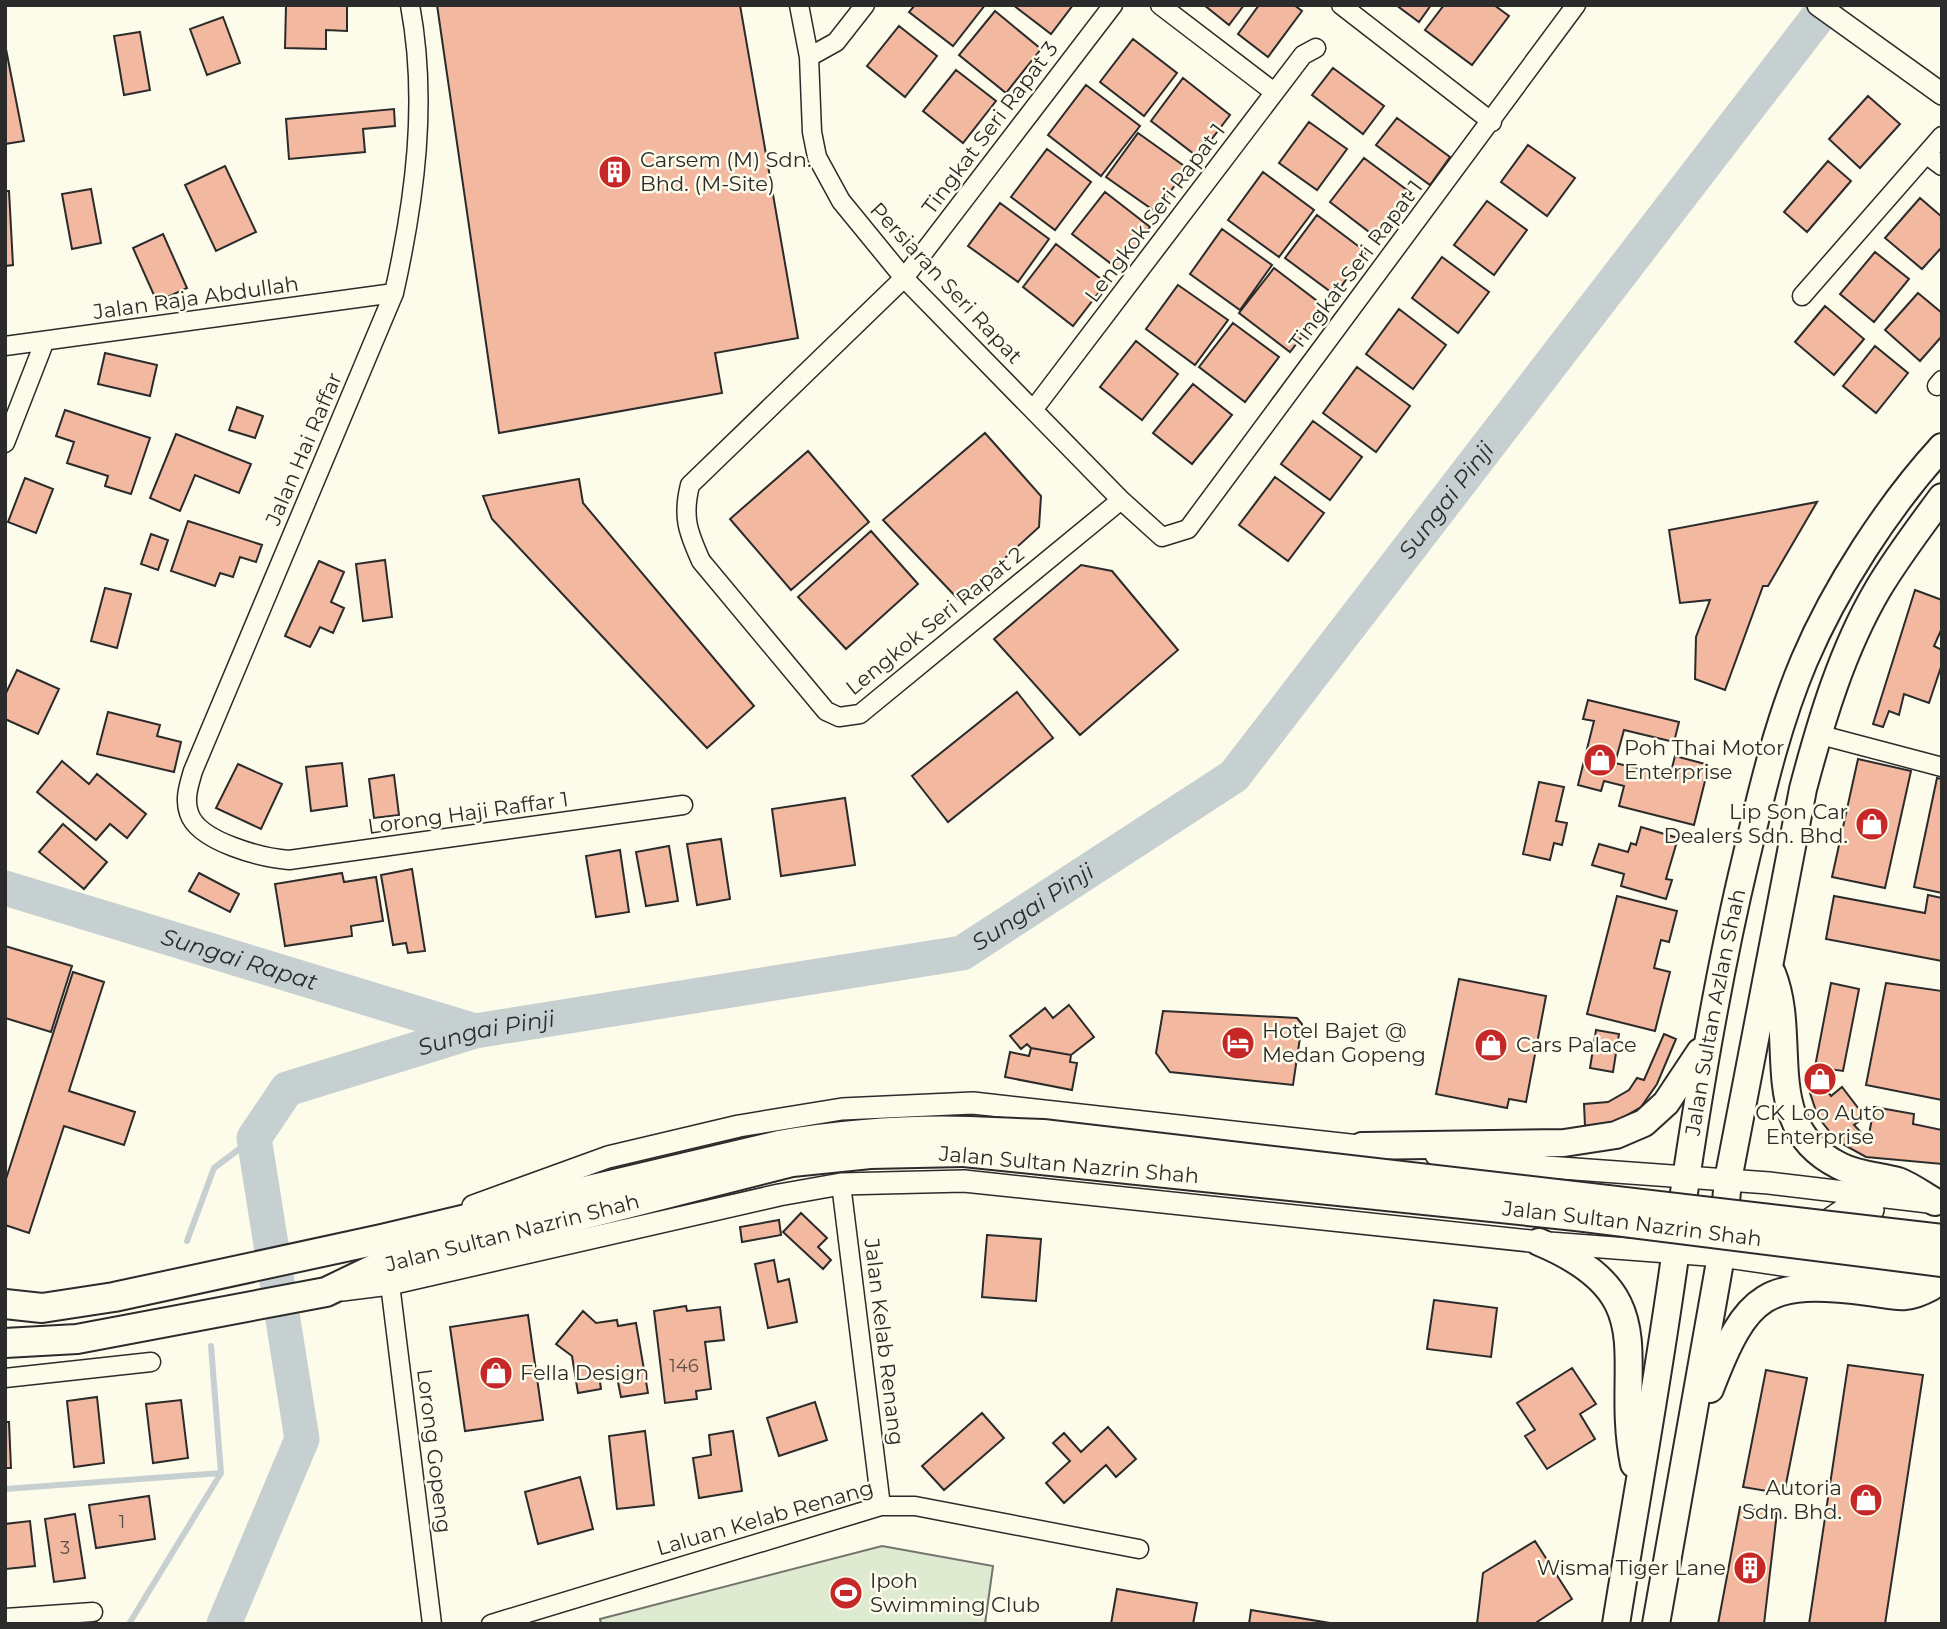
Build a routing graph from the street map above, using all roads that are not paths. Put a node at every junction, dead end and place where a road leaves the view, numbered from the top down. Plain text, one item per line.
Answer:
1 (410, 5) edge
2 (799, 5) edge
3 (864, 5) edge
4 (1113, 5) edge
5 (1160, 5) edge
6 (1341, 5) edge
7 (1576, 5) edge
8 (1818, 5) edge
9 (1840, 5) edge
10 (1316, 48) dead end
11 (1898, 52) junction
12 (809, 57) junction
13 (1942, 76) edge
14 (1274, 92) junction
15 (1942, 94) edge
16 (1492, 122) junction
17 (1942, 136) edge
18 (1926, 154) junction
19 (1942, 166) edge
20 (904, 278) junction
21 (394, 293) junction
22 (1802, 296) dead end
23 (44, 343) junction
24 (5, 346) edge
25 (1033, 410) junction
26 (5, 443) edge
27 (1942, 447) edge
28 (1942, 497) edge
29 (1121, 500) junction
30 (1163, 537) joint
31 (1817, 734) junction
32 (1942, 767) edge
33 (683, 806) dead end
34 (260, 857) joint
35 (1770, 968) junction
36 (1708, 1038) junction
37 (967, 1141) junction
38 (1362, 1146) junction
39 (1547, 1167) junction
40 (1686, 1177) junction
41 (1728, 1180) junction
42 (841, 1184) junction
43 (1931, 1203) edge
44 (382, 1239) junction
45 (1942, 1239) edge
46 (1544, 1243) junction
47 (1676, 1252) junction
48 (1721, 1256) junction
49 (1939, 1278) edge
50 (390, 1284) junction
51 (326, 1292) junction
52 (5, 1304) edge
53 (5, 1343) edge
54 (152, 1362) dead end
55 (5, 1378) edge
56 (1684, 1471) junction
57 (1640, 1483) junction
58 (881, 1506) junction
59 (1139, 1549) dead end
60 (93, 1612) dead end
61 (5, 1618) edge
62 (432, 1624) edge
63 (491, 1624) edge
64 (1616, 1624) edge
65 (1656, 1624) edge

1 - 21 street, Jalan Hai Raffar
2 - 12 street, Persiaran Seri Rapat
3 - 12 street
4 - 20 street, Tingkat Seri Rapat 3
5 - 14 street
6 - 16 street
7 - 16 street, Tingkat Seri Rapat 1
8 - 11 street
9 - 11 street
10 - 14 street, Lengkok Seri Rapat 1
11 - 13 street
11 - 15 street
12 - 20 street, Persiaran Seri Rapat
14 - 25 street, Lengkok Seri Rapat 1
16 - 30 street, Tingkat Seri Rapat 1
17 - 18 street
18 - 19 street
18 - 22 street
20 - 25 street, Persiaran Seri Rapat
20 - 29 street, Lengkok Seri Rapat 2
21 - 23 street, Jalan Raja Abdullah
21 - 34 street, Jalan Hai Raffar
23 - 24 street, Jalan Raja Abdullah
23 - 26 street
25 - 29 street, Persiaran Seri Rapat
27 - 36 main road, Jalan Sultan Azlan Shah
28 - 31 main road, Jalan Sultan Azlan Shah
29 - 30 street, Persiaran Seri Rapat
31 - 32 street
31 - 35 main road, Jalan Sultan Azlan Shah
33 - 34 street, Lorong Haji Raffar 1
35 - 41 main road, Jalan Sultan Azlan Shah
35 - 43 main road
36 - 38 main road
36 - 40 main road, Jalan Sultan Azlan Shah
37 - 44 highway, Jalan Sultan Nazrin Shah
37 - 45 highway, Jalan Sultan Nazrin Shah, bridge
37 - 49 highway, Jalan Sultan Nazrin Shah, bridge
37 - 51 highway, Jalan Sultan Nazrin Shah
38 - 39 street
38 - 44 street
39 - 40 street
39 - 46 street
40 - 41 street
40 - 47 main road, Jalan Sultan Azlan Shah
41 - 43 street
41 - 48 main road, Jalan Sultan Azlan Shah
42 - 46 street
42 - 50 street
42 - 58 street, Jalan Kelab Renang
43 - 49 street
44 - 52 highway, Jalan Sultan Nazrin Shah
46 - 47 street
46 - 57 main road
47 - 48 street
47 - 57 main road, Jalan Sultan Azlan Shah
48 - 49 street
48 - 56 main road, Jalan Sultan Azlan Shah
49 - 56 main road
50 - 51 street
50 - 62 street, Lorong Gopeng
51 - 53 highway, Jalan Sultan Nazrin Shah
54 - 55 street
56 - 65 main road, Jalan Sultan Azlan Shah
57 - 64 main road, Jalan Sultan Azlan Shah
58 - 59 street, Laluan Kelab Renang
58 - 63 street, Laluan Kelab Renang
60 - 61 street

